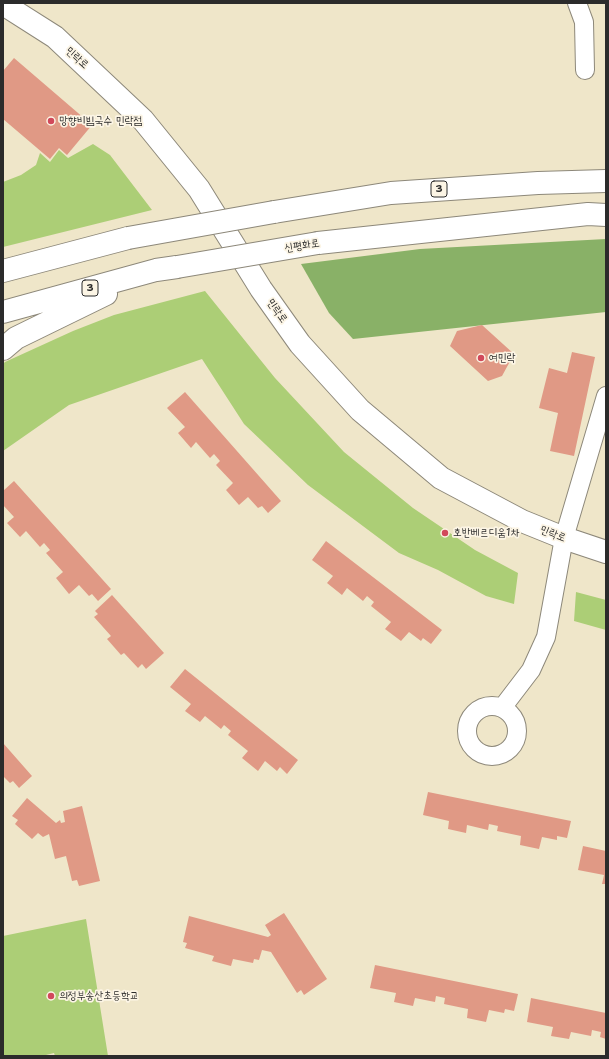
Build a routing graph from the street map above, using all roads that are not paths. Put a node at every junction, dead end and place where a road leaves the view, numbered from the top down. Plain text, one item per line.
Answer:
1 (577, 3) edge
2 (3, 4) edge
3 (585, 70) dead end
4 (606, 181) edge
5 (606, 214) edge
6 (156, 270) junction
7 (3, 271) edge
8 (3, 312) edge
9 (3, 349) edge
10 (606, 396) edge
11 (564, 538) junction
12 (606, 552) edge
13 (502, 708) dead end

1 - 3 street
2 - 11 main road, 민락로
4 - 7 main road, 3, bridge
5 - 6 main road, 신평화로 / 3, bridge
6 - 8 main road, 신평화로 / 3
6 - 9 main road
10 - 11 street
11 - 12 main road, 민락로
11 - 13 street

